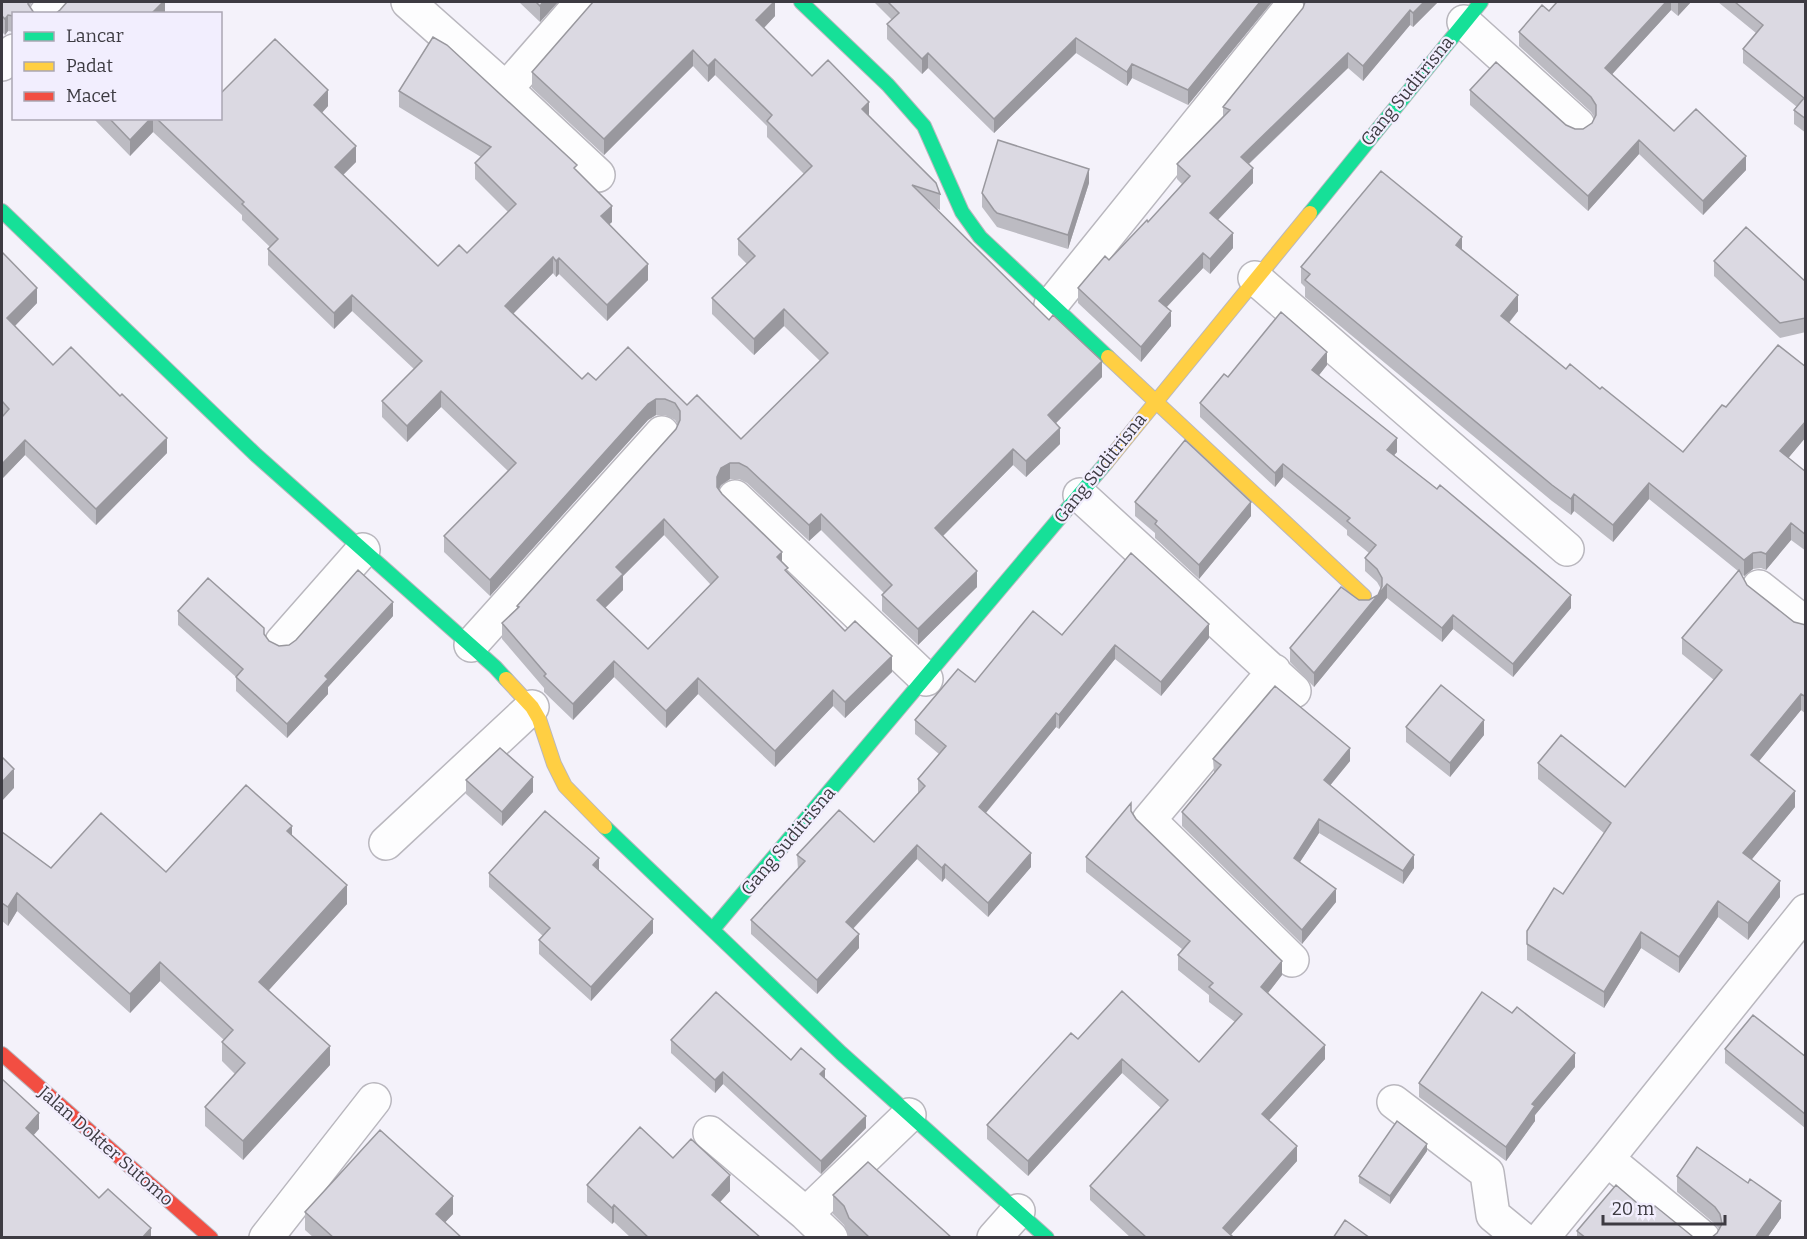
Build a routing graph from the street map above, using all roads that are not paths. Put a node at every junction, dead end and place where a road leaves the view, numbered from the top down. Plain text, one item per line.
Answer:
1 (408, 2) edge
2 (582, 2) edge
3 (801, 2) edge
4 (1288, 11) dead end
5 (1473, 12) edge
6 (506, 89) junction
7 (1578, 125) dead end
8 (598, 175) dead end
9 (2, 211) edge
10 (1255, 278) junction
11 (1051, 305) junction
12 (1155, 402) junction
13 (662, 433) dead end
14 (1080, 495) junction
15 (735, 497) dead end
16 (1567, 549) dead end
17 (363, 550) junction
18 (1759, 587) dead end
19 (1364, 596) dead end
20 (1806, 624) edge
21 (282, 642) dead end
22 (471, 645) junction
23 (926, 679) junction
24 (532, 707) junction
25 (386, 843) dead end
26 (1806, 911) edge
27 (713, 929) junction
28 (1292, 960) dead end
29 (2, 1053) edge
30 (374, 1100) dead end
31 (1394, 1102) dead end
32 (909, 1115) junction
33 (710, 1133) dead end
34 (1607, 1159) junction
35 (1018, 1211) junction
36 (806, 1214) junction
37 (211, 1238) edge
38 (266, 1238) edge
39 (831, 1238) edge
40 (994, 1238) edge
41 (1047, 1238) edge
42 (1521, 1238) edge
43 (1542, 1238) edge
44 (1703, 1238) edge

1 - 6 street
2 - 6 street
3 - 11 street
4 - 11 street
5 - 7 street
5 - 10 street, Gang Suditrisna
6 - 8 street
9 - 17 street
10 - 12 street, Gang Suditrisna
10 - 16 street
11 - 12 street
12 - 14 street, Gang Suditrisna
12 - 19 street
13 - 22 street
14 - 23 street, Gang Suditrisna
14 - 28 street
15 - 23 street
17 - 21 street
17 - 22 street
18 - 20 street
22 - 24 street
23 - 27 street, Gang Suditrisna
24 - 25 street
24 - 27 street
26 - 34 street
27 - 32 street
29 - 37 street, Jalan Dokter Sutomo
30 - 38 street
31 - 42 street
32 - 35 street
32 - 36 street
33 - 36 street
34 - 43 street
34 - 44 street
35 - 40 street
35 - 41 street
36 - 39 street

